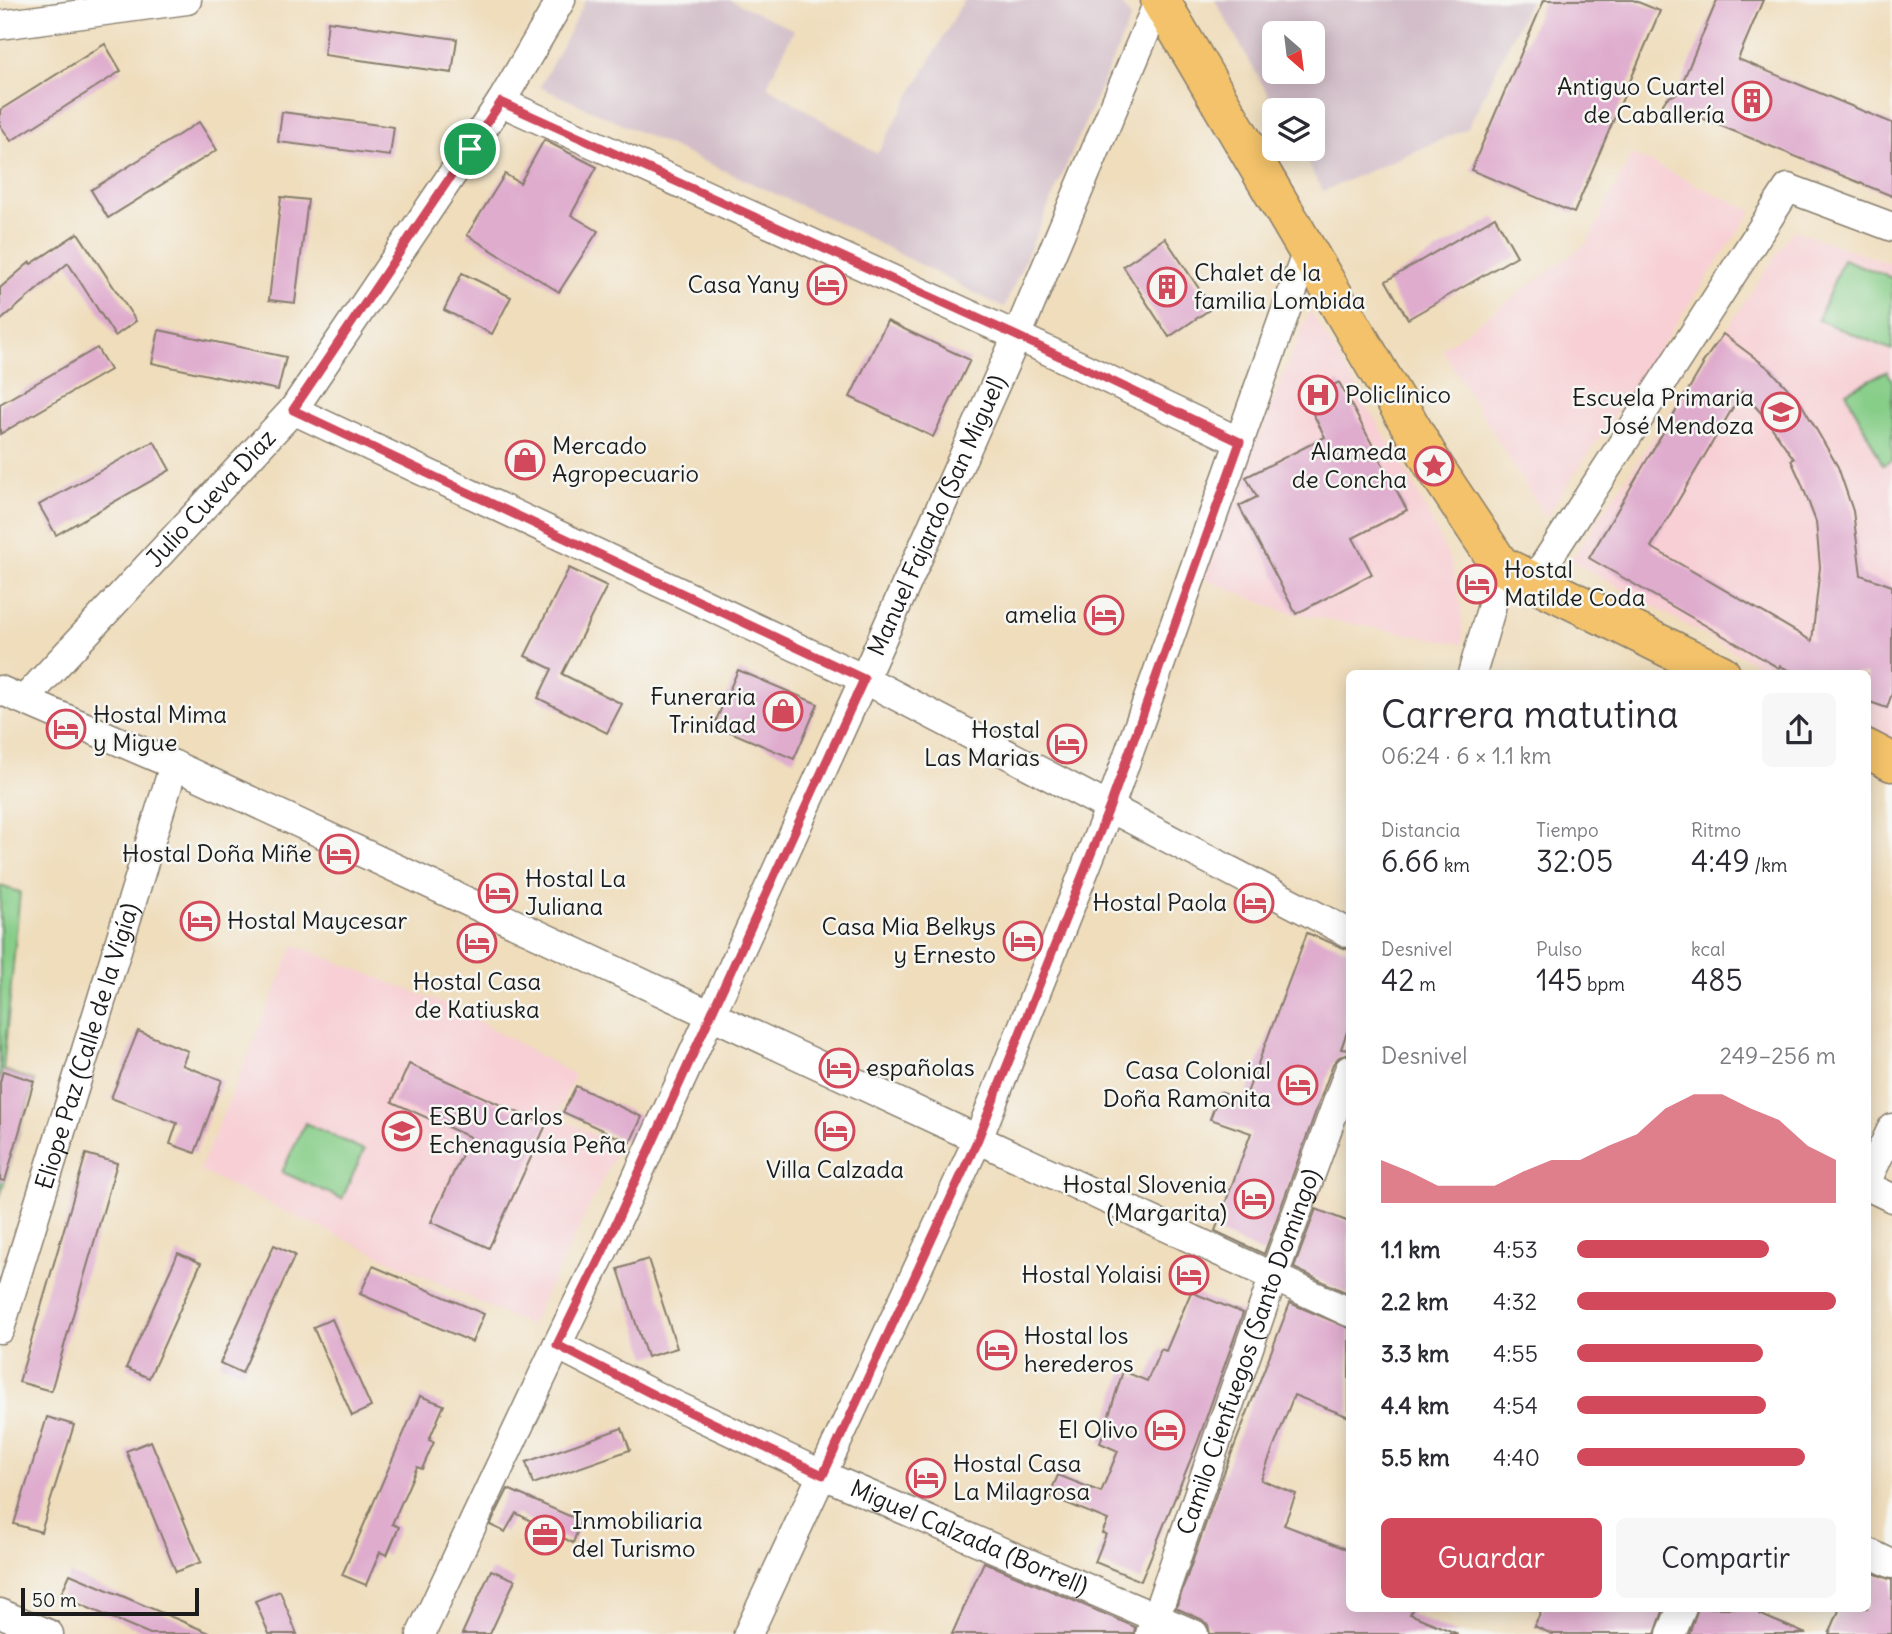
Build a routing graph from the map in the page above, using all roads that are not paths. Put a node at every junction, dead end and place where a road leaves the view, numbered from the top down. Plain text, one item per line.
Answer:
1 (187, 0) edge
2 (561, 0) edge
3 (1159, 0) edge
4 (0, 25) edge
5 (501, 102) junction
6 (1892, 227) edge
7 (1307, 251) junction
8 (1017, 336) junction
9 (293, 410) junction
10 (1240, 442) junction
11 (1517, 574) junction
12 (1473, 670) edge
13 (1713, 670) edge
14 (864, 679) junction
15 (12, 695) edge
16 (1871, 751) edge
17 (1892, 762) edge
18 (174, 765) junction
19 (1110, 806) junction
20 (1346, 931) edge
21 (712, 1014) junction
22 (1346, 1078) edge
23 (1892, 1128) edge
24 (978, 1139) junction
25 (1871, 1175) edge
26 (1871, 1186) edge
27 (1892, 1198) edge
28 (1273, 1278) junction
29 (1346, 1311) edge
30 (0, 1329) edge
31 (557, 1345) junction
32 (823, 1475) junction
33 (1871, 1554) edge
34 (1892, 1564) edge
35 (1680, 1612) edge
36 (0, 1614) edge
37 (1153, 1626) edge
38 (49, 1634) edge
39 (421, 1634) edge
40 (748, 1634) edge
41 (1194, 1634) edge
42 (1671, 1634) edge

1 - 4 street
2 - 5 street, Julio Cueva Diaz
3 - 7 main road
3 - 8 street, Manuel Fajardo (San Miguel)
5 - 8 street
5 - 9 street, Julio Cueva Diaz
6 - 11 street
7 - 10 street
7 - 11 main road
8 - 10 street
8 - 14 street, Manuel Fajardo (San Miguel)
9 - 14 street
9 - 15 street, Julio Cueva Diaz
10 - 19 street
11 - 12 street
11 - 13 main road
14 - 19 street
14 - 21 street, Manuel Fajardo (San Miguel)
15 - 18 street
16 - 17 main road
18 - 21 street
18 - 30 street, Eliope Paz (Calle de la Vigía)
19 - 20 street
19 - 24 street
21 - 24 street
21 - 31 street, Manuel Fajardo (San Miguel)
22 - 28 street, Camilo Cienfuegos (Santo Domingo)
23 - 25 street
24 - 28 street
24 - 32 street
26 - 27 street
28 - 29 street
28 - 37 street, Camilo Cienfuegos (Santo Domingo)
31 - 32 street, Miguel Calzada (Borrell)
31 - 39 street, Manuel Fajardo (San Miguel)
32 - 37 street, Miguel Calzada (Borrell)
32 - 40 street
33 - 34 street
35 - 42 street
36 - 38 street
37 - 41 street, Miguel Calzada (Borrell)

